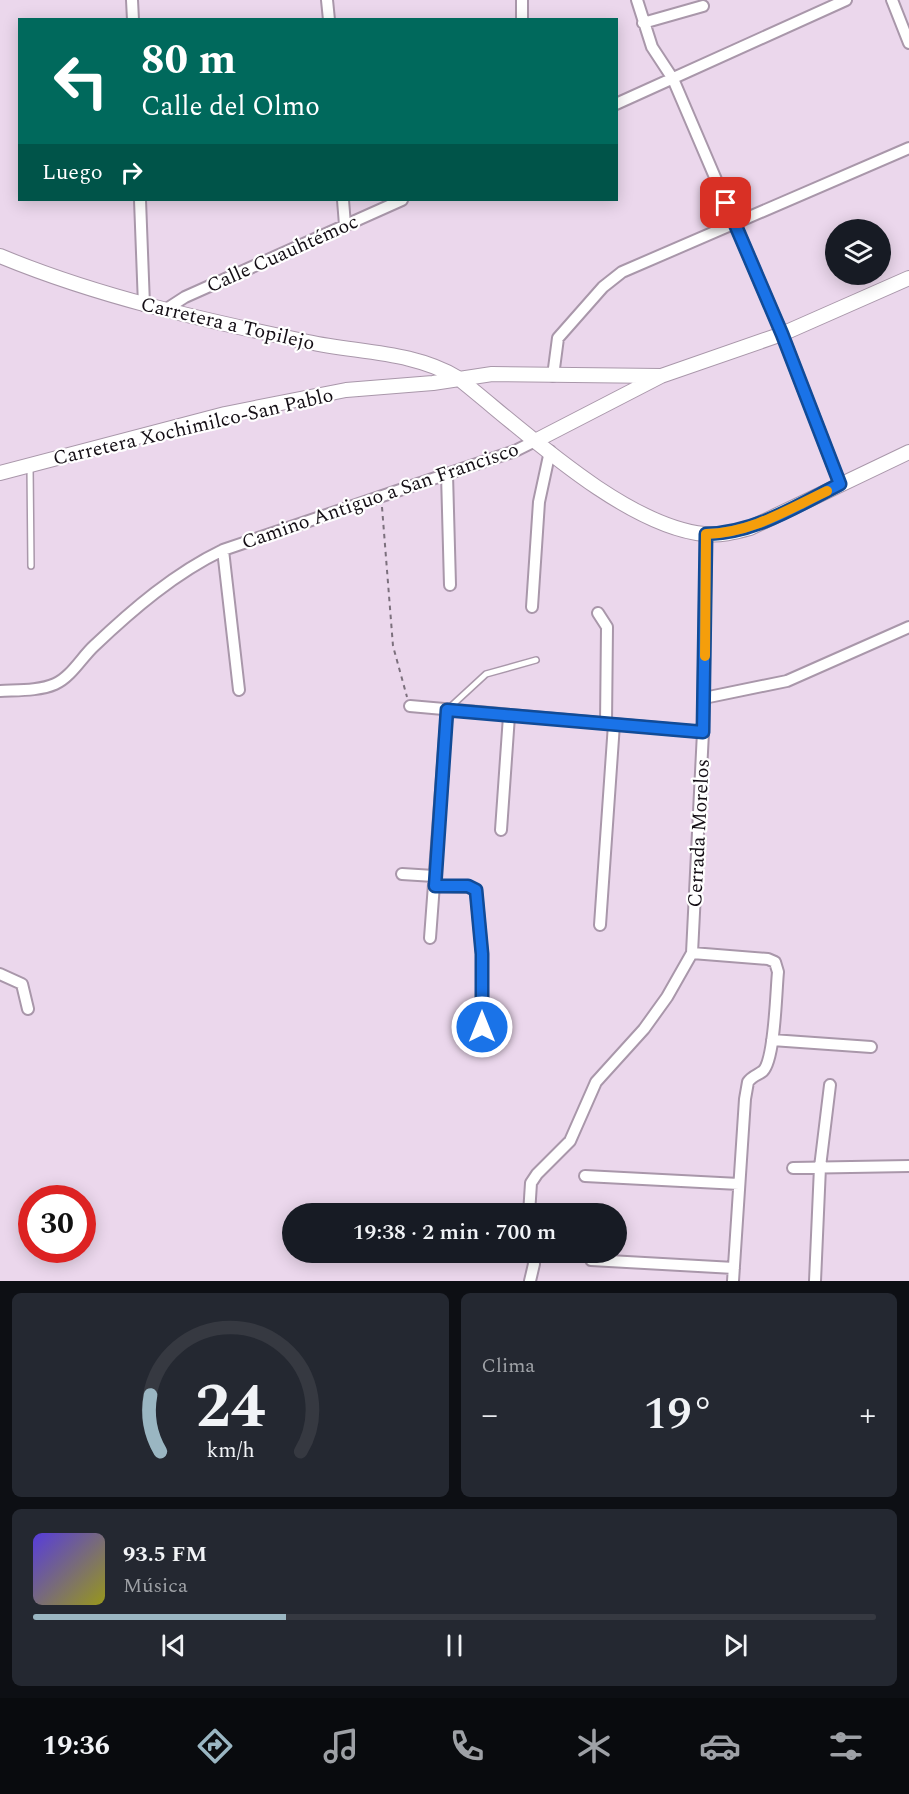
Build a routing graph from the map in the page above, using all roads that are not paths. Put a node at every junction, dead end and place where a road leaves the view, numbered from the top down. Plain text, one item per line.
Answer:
1 (132, 0) edge
2 (327, 0) edge
3 (522, 0) edge
4 (637, 0) edge
5 (846, 0) edge
6 (892, 0) edge
7 (704, 6) dead end
8 (133, 18) edge
9 (329, 18) edge
10 (522, 18) edge
11 (643, 23) junction
12 (909, 43) edge
13 (673, 79) junction
14 (618, 103) edge
15 (909, 148) edge
16 (140, 201) edge
17 (343, 201) edge
18 (400, 201) edge
19 (735, 224) junction
20 (345, 225) junction
21 (0, 256) edge
22 (909, 278) edge
23 (144, 305) junction
24 (165, 310) junction
25 (782, 334) junction
26 (553, 376) junction
27 (661, 376) junction
28 (458, 378) junction
29 (537, 440) junction
30 (550, 451) junction
31 (909, 452) edge
32 (30, 465) junction
33 (0, 473) edge
34 (447, 474) junction
35 (840, 484) junction
36 (706, 534) junction
37 (224, 550) junction
38 (31, 566) dead end
39 (450, 585) dead end
40 (532, 607) dead end
41 (598, 613) dead end
42 (909, 627) edge
43 (536, 660) dead end
44 (239, 690) dead end
45 (0, 691) edge
46 (704, 698) junction
47 (410, 706) road end
48 (447, 710) junction
49 (509, 716) junction
50 (610, 724) junction
51 (703, 732) junction
52 (501, 830) dead end
53 (402, 874) dead end
54 (435, 881) junction
55 (600, 925) dead end
56 (430, 938) dead end
57 (692, 953) junction
58 (0, 974) edge
59 (28, 1009) dead end
60 (482, 1027) dead end
61 (772, 1040) junction
62 (871, 1047) dead end
63 (830, 1085) dead end
64 (909, 1166) edge
65 (820, 1167) junction
66 (793, 1168) dead end
67 (585, 1176) dead end
68 (739, 1184) junction
69 (530, 1203) edge
70 (627, 1262) edge
71 (534, 1263) edge
72 (734, 1268) junction
73 (531, 1281) edge
74 (733, 1281) edge
75 (815, 1281) edge

1 - 8 street
2 - 9 street
3 - 10 street
4 - 11 street
5 - 13 street
6 - 12 street
7 - 11 street
11 - 13 street
13 - 14 street
13 - 19 street
15 - 19 street
16 - 23 street
17 - 20 street
18 - 20 street, Calle Cuauhtémoc
19 - 25 street
19 - 26 street
20 - 24 street, Calle Cuauhtémoc
21 - 23 main road, Carretera a Topilejo
22 - 25 main road
23 - 24 main road, Carretera a Topilejo
24 - 28 main road, Carretera a Topilejo
25 - 27 main road
25 - 35 street
26 - 27 main road, Carretera Xochimilco-San Pablo
26 - 28 main road, Carretera Xochimilco-San Pablo
27 - 29 main road
28 - 29 main road, Carretera a Topilejo
28 - 32 main road, Carretera Xochimilco-San Pablo
29 - 30 main road, Carretera a Topilejo
29 - 34 street, Camino Antiguo a San Francisco
30 - 36 main road, Carretera a Topilejo
30 - 40 street
31 - 35 main road, Carretera a Topilejo
32 - 33 main road, Carretera Xochimilco-San Pablo
32 - 38 lane
34 - 37 street, Camino Antiguo a San Francisco
34 - 39 street
35 - 36 main road, Carretera a Topilejo
36 - 46 street, Cerrada Morelos
37 - 44 street, Camino Antiguo a San Francisco
37 - 45 street, Camino Antiguo a San Francisco
41 - 50 street
42 - 46 street
43 - 48 lane
46 - 51 street, Cerrada Morelos
47 - 48 street
48 - 49 street
48 - 54 street
49 - 50 street
49 - 52 street
50 - 51 street
50 - 55 street
51 - 57 street, Cerrada Morelos
53 - 54 street
54 - 56 street
54 - 60 street
57 - 61 street
57 - 69 street
58 - 59 street
61 - 62 street
61 - 68 street
63 - 65 street
64 - 65 street
65 - 66 street
65 - 75 street
67 - 68 street
68 - 72 street
70 - 72 street
71 - 73 street
72 - 74 street

